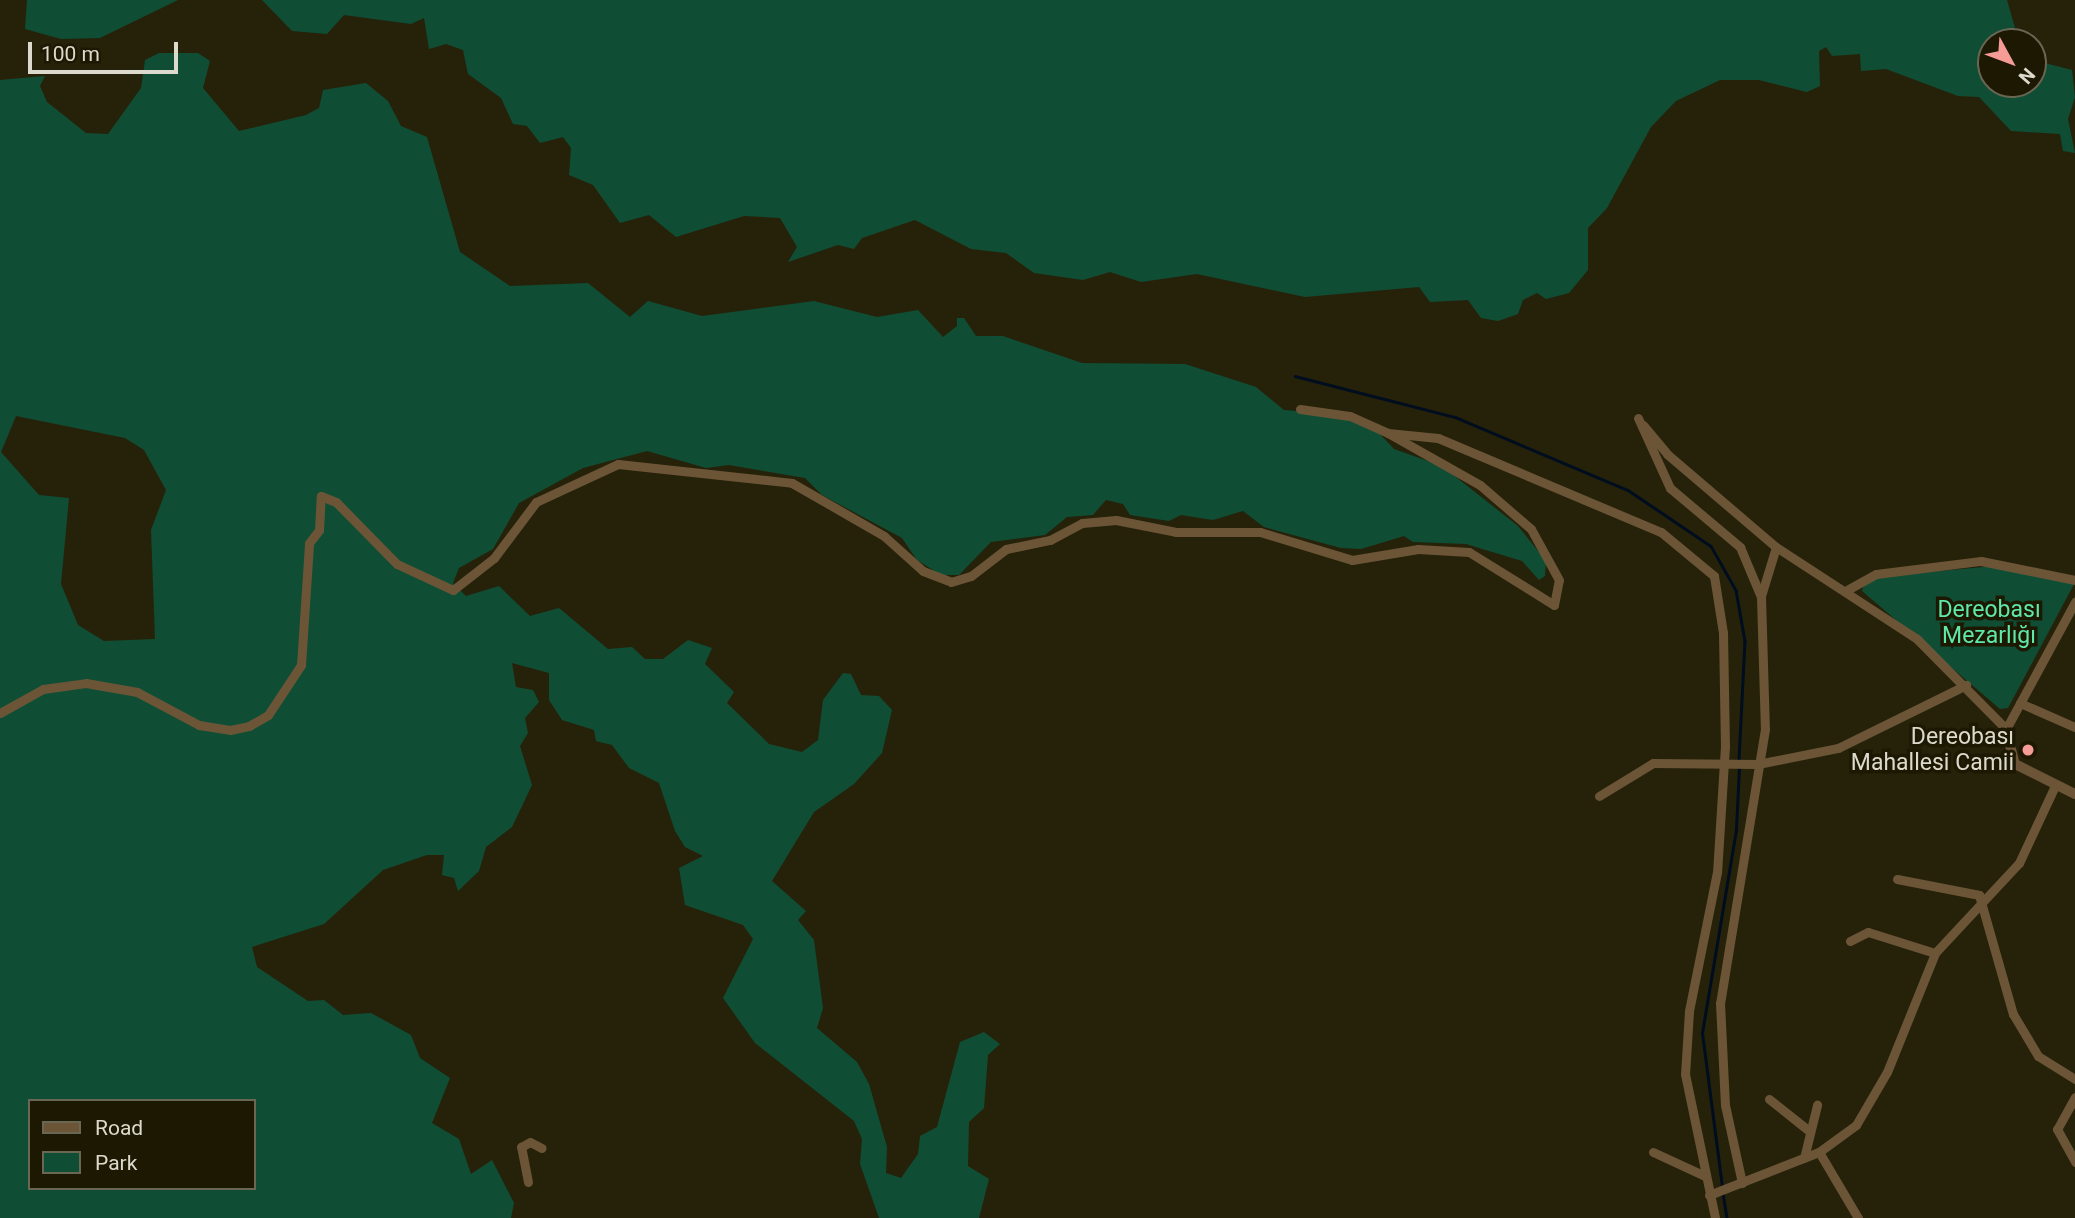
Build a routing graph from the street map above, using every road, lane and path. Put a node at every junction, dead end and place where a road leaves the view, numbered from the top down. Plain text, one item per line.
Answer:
1 (1300, 409) dead end
2 (1388, 433) junction
3 (1776, 547) junction
4 (2075, 580) edge
5 (1847, 590) junction
6 (1761, 597) junction
7 (2075, 601) edge
8 (1966, 685) junction
9 (2020, 703) junction
10 (0, 713) edge
11 (2075, 727) edge
12 (2006, 729) junction
13 (1758, 764) junction
14 (1723, 766) junction
15 (2054, 788) junction
16 (2075, 794) edge
17 (1599, 796) dead end
18 (1897, 879) dead end
19 (1983, 902) junction
20 (1850, 941) dead end
21 (1935, 953) junction
22 (2075, 1079) edge
23 (2075, 1097) edge
24 (1769, 1099) dead end
25 (1817, 1105) dead end
26 (1808, 1130) junction
27 (542, 1148) dead end
28 (1653, 1152) dead end
29 (1819, 1152) junction
30 (1804, 1158) junction
31 (2075, 1162) edge
32 (1705, 1176) junction
33 (528, 1182) dead end
34 (1742, 1183) junction
35 (1709, 1195) junction
36 (1715, 1218) edge
37 (1858, 1218) edge

1 - 2 street
2 - 10 street
2 - 14 street
3 - 5 street
3 - 6 street
3 - 6 street
4 - 5 street
5 - 8 street
6 - 13 street
7 - 9 street
8 - 12 street
8 - 13 street
9 - 11 street
9 - 12 street
12 - 15 street
13 - 14 street
13 - 34 street
14 - 17 street
14 - 32 street
15 - 16 street
15 - 19 street
18 - 19 street
19 - 21 street
19 - 22 street
20 - 21 street
21 - 29 street
23 - 31 street
24 - 26 street
25 - 26 street
26 - 30 street
27 - 33 street
28 - 32 street
29 - 30 street
29 - 37 street
30 - 34 street
32 - 35 street
34 - 35 street
35 - 36 street

